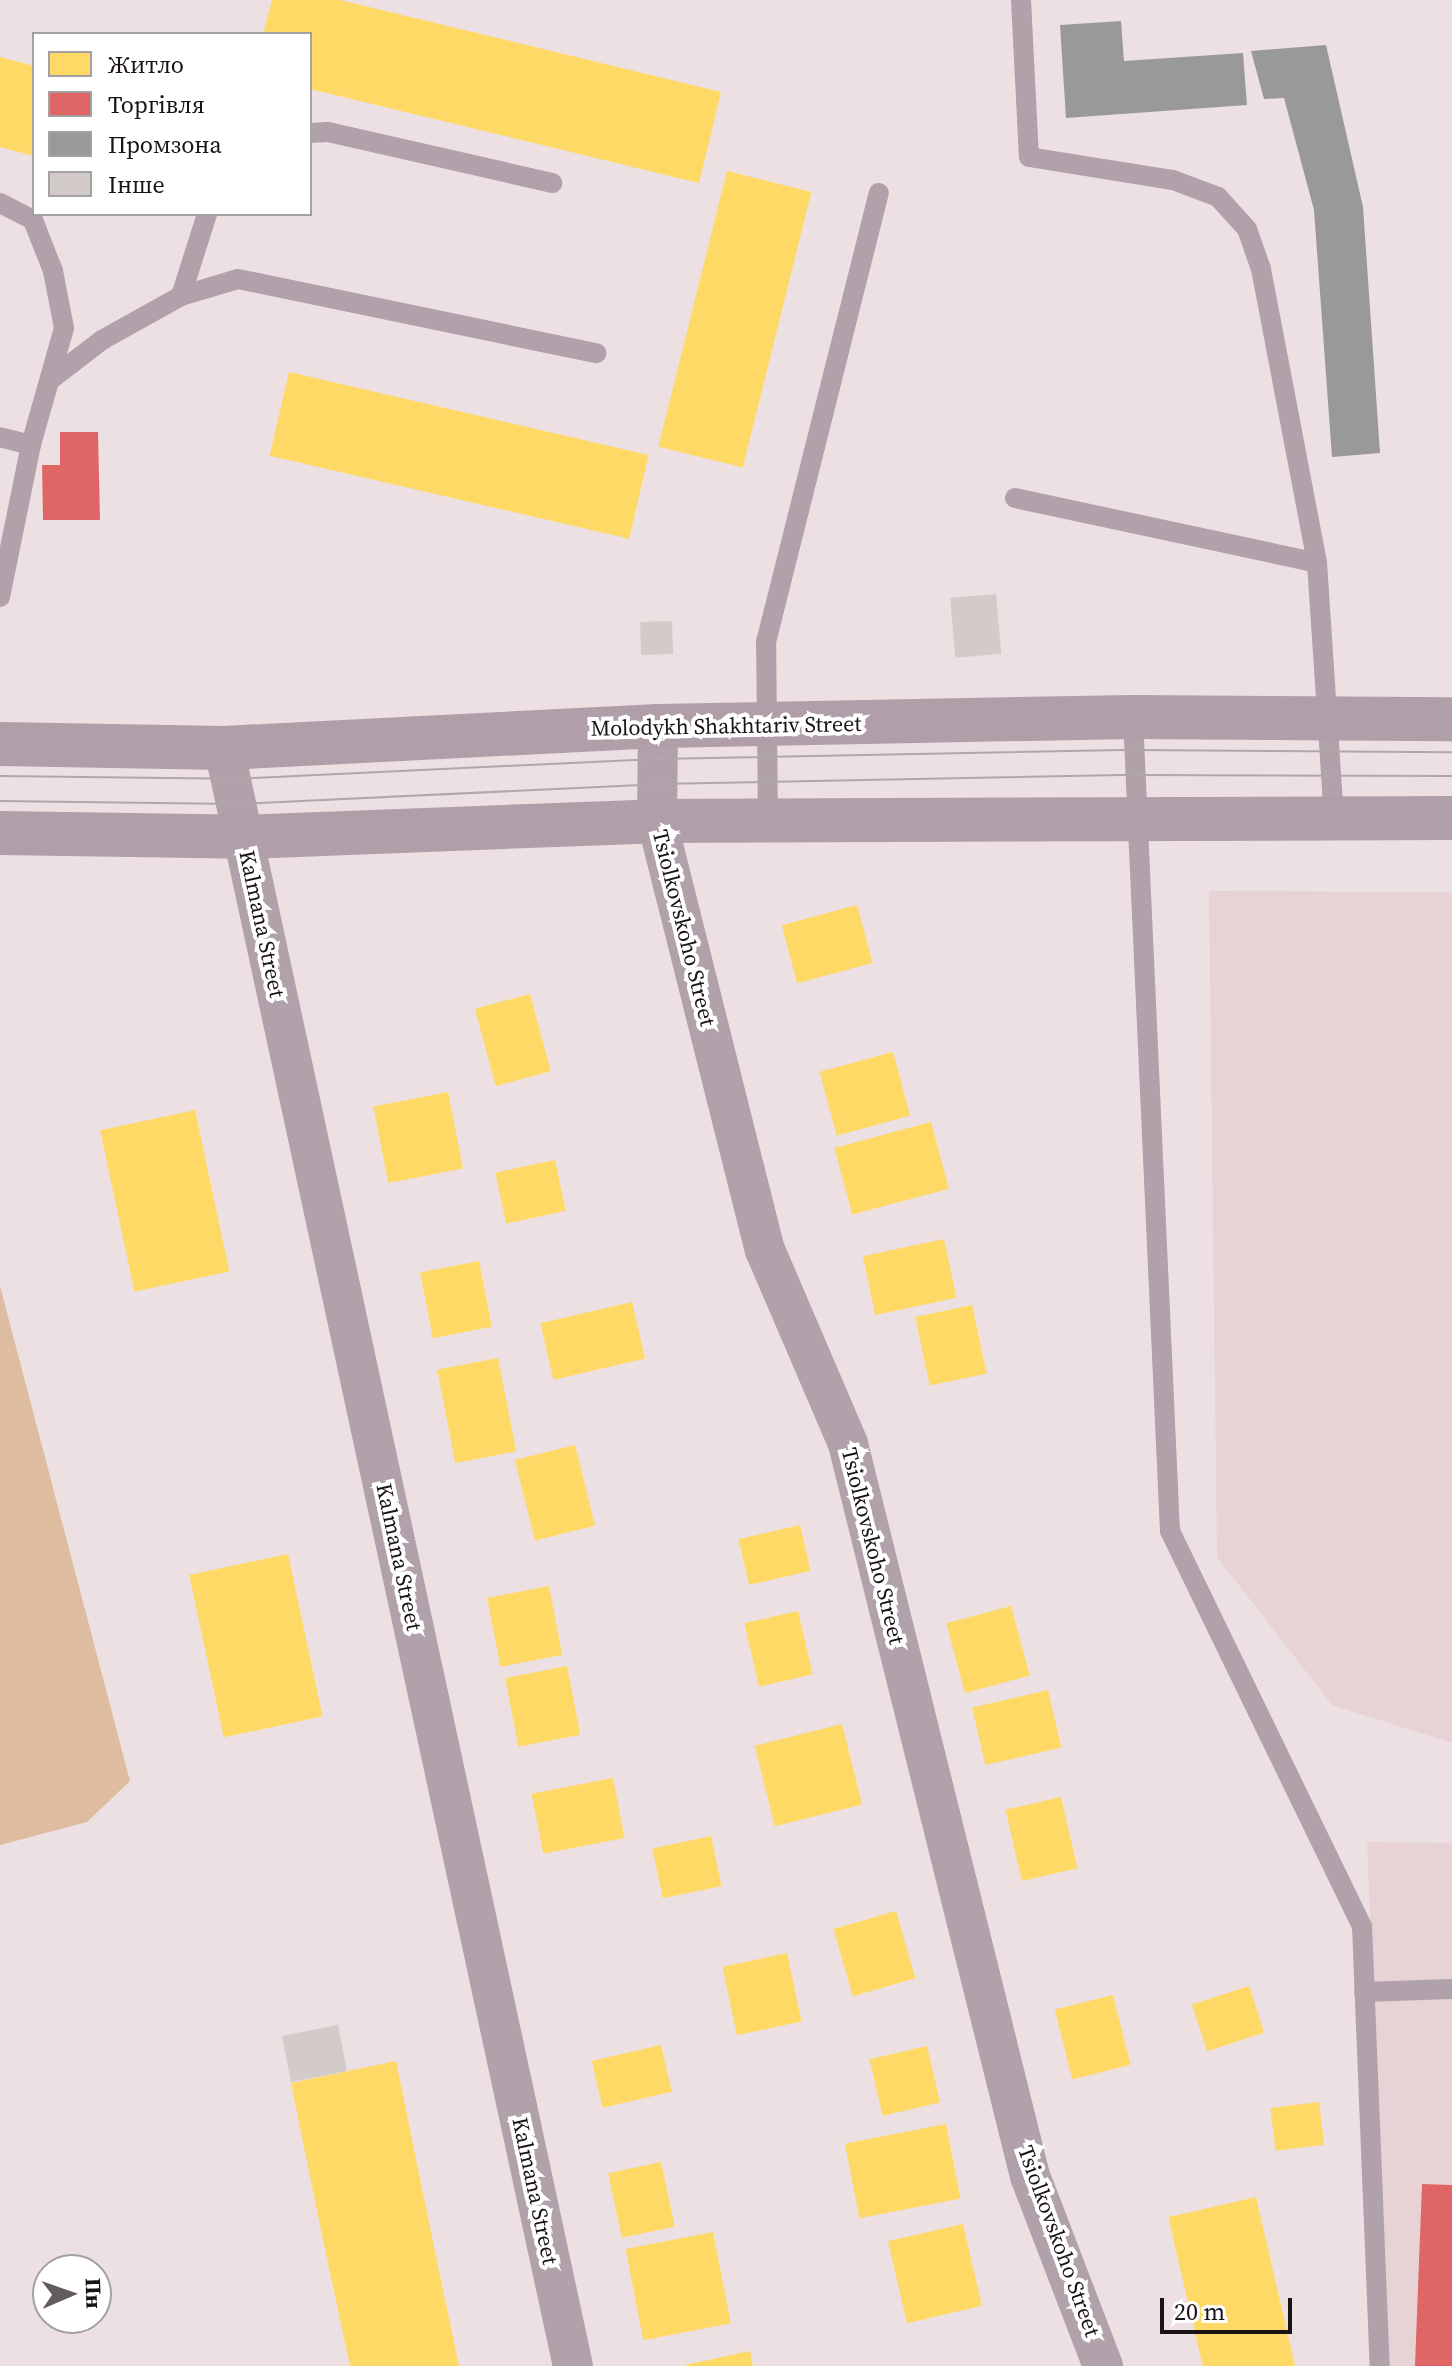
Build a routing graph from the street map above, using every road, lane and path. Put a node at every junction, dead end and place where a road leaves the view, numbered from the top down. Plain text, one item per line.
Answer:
1 (1021, 0) edge
2 (312, 133) edge
3 (552, 183) dead end
4 (879, 193) dead end
5 (0, 203) edge
6 (206, 216) edge
7 (181, 296) junction
8 (596, 353) dead end
9 (50, 380) junction
10 (0, 437) edge
11 (31, 445) junction
12 (1015, 498) dead end
13 (1317, 563) junction
14 (0, 597) edge
15 (1133, 717) junction
16 (1330, 718) junction
17 (1452, 719) edge
18 (769, 725) junction
19 (658, 726) junction
20 (0, 744) edge
21 (224, 748) junction
22 (1334, 818) junction
23 (1452, 818) edge
24 (1136, 819) junction
25 (657, 821) junction
26 (768, 822) junction
27 (0, 833) edge
28 (244, 837) junction
29 (1452, 1989) edge
30 (1364, 1992) junction
31 (573, 2366) edge
32 (1103, 2366) edge
33 (1380, 2366) edge

1 - 13 lane
2 - 3 lane
4 - 18 lane
5 - 9 lane
6 - 7 lane
7 - 8 lane
7 - 9 lane
9 - 11 lane
10 - 11 lane
11 - 14 lane
12 - 13 lane
13 - 16 lane
15 - 16 main road, Molodykh Shakhtariv Street
15 - 18 main road, Molodykh Shakhtariv Street
15 - 24 lane
16 - 17 main road, Molodykh Shakhtariv Street
16 - 22 lane
18 - 19 main road, Molodykh Shakhtariv Street
18 - 26 lane
19 - 21 main road, Molodykh Shakhtariv Street
19 - 25 street, Tsiolkovskoho Street
20 - 21 main road, Molodykh Shakhtariv Street
21 - 28 street, Kalmana Street
22 - 23 main road
22 - 24 main road
24 - 26 main road
24 - 30 lane
25 - 26 main road
25 - 28 main road
25 - 32 street, Tsiolkovskoho Street
27 - 28 main road
28 - 31 street, Kalmana Street
29 - 30 lane
30 - 33 lane

